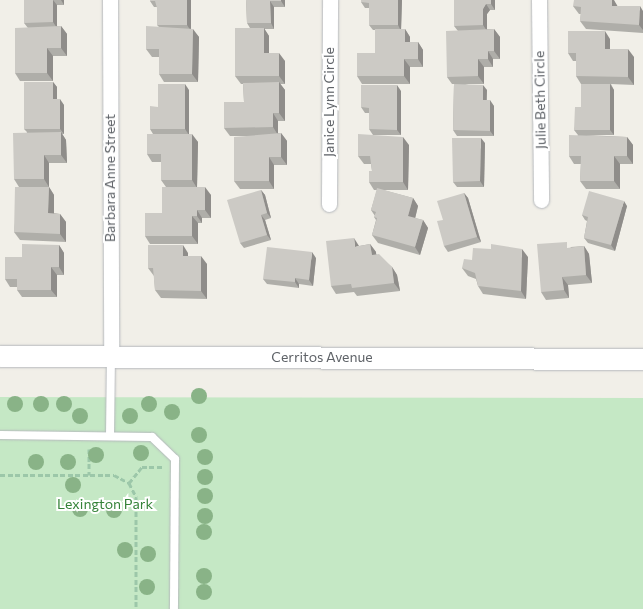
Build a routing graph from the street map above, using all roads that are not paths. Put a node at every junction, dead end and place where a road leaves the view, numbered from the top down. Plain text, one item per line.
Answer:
1 (110, 0) edge
2 (330, 0) edge
3 (539, 0) edge
4 (541, 200) dead end
5 (329, 204) dead end
6 (0, 356) edge
7 (111, 357) junction
8 (643, 359) edge
9 (0, 435) edge
10 (110, 436) junction
11 (174, 609) edge

1 - 7 street, Barbara Anne Street
2 - 5 street, Janice Lynn Circle
3 - 4 street, Julie Beth Circle
6 - 7 main road, Cerritos Avenue
7 - 8 main road, Cerritos Avenue
7 - 10 lane
9 - 10 lane
10 - 11 lane

